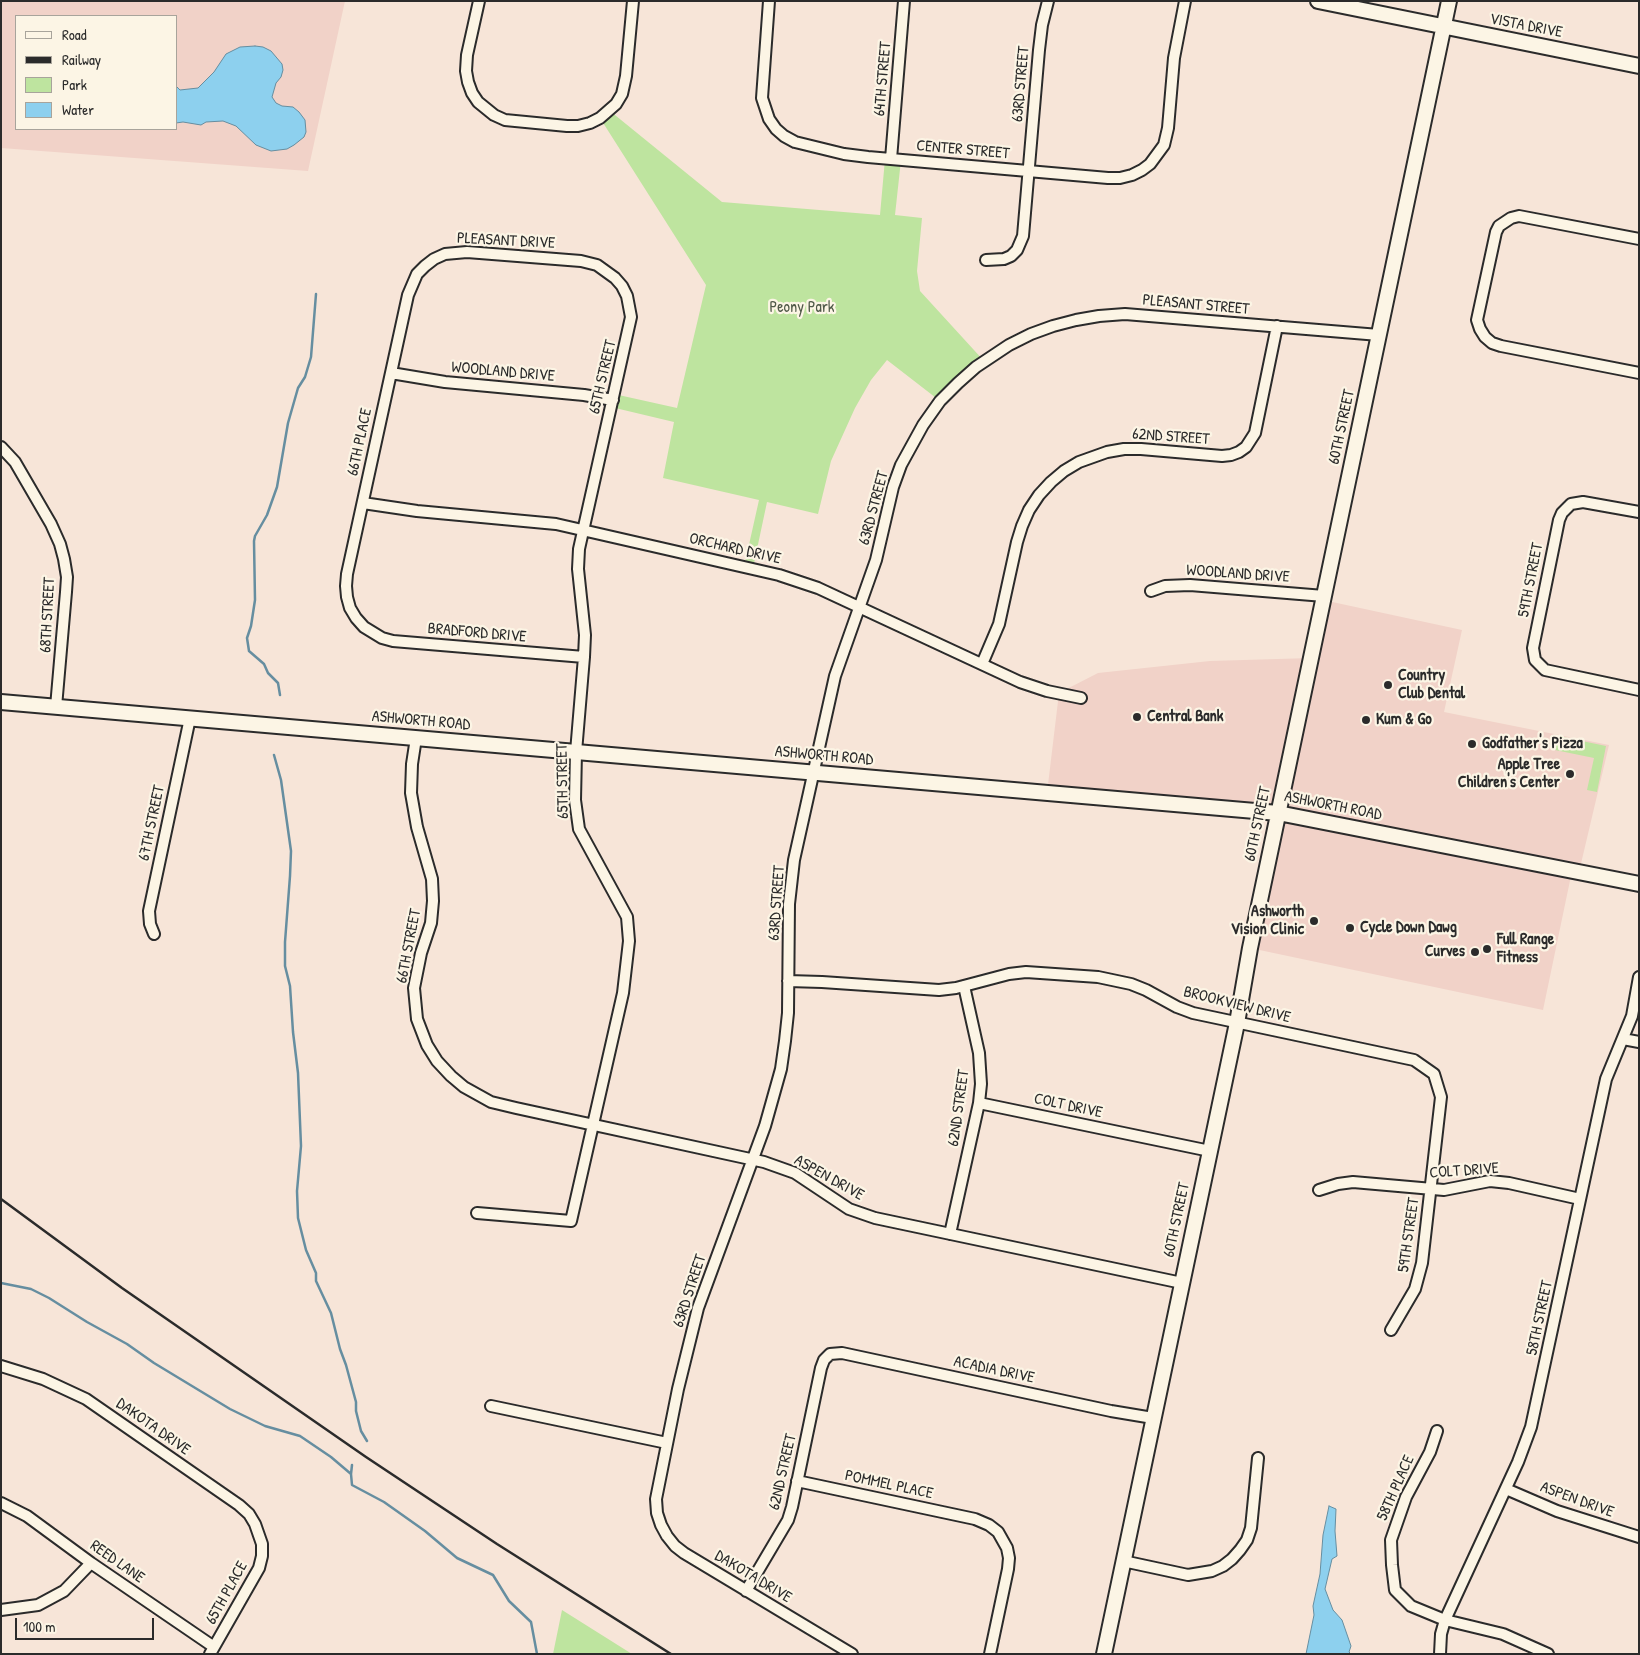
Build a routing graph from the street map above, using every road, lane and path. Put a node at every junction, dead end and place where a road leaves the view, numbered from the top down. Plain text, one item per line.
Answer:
1 (479, 1) edge
2 (633, 1) edge
3 (769, 1) edge
4 (904, 1) edge
5 (1048, 1) edge
6 (1185, 1) edge
7 (1318, 1) edge
8 (1449, 1) edge
9 (1444, 27) junction
10 (1639, 66) edge
11 (891, 159) junction
12 (1028, 171) junction
13 (1639, 239) edge
14 (432, 260) joint
15 (986, 260) dead end
16 (581, 261) joint
17 (1278, 326) junction
18 (1379, 335) junction
19 (1015, 342) joint
20 (391, 373) junction
21 (1639, 373) edge
22 (613, 400) junction
23 (3, 449) edge
24 (363, 503) junction
25 (1639, 512) edge
26 (583, 529) junction
27 (1150, 591) dead end
28 (1324, 596) junction
29 (859, 607) junction
30 (370, 632) joint
31 (584, 657) junction
32 (982, 664) junction
33 (1639, 690) edge
34 (1081, 698) dead end
35 (1, 702) edge
36 (56, 707) junction
37 (190, 718) junction
38 (416, 738) junction
39 (576, 752) junction
40 (813, 773) junction
41 (1278, 813) junction
42 (1639, 884) edge
43 (154, 934) dead end
44 (1639, 977) edge
45 (788, 981) junction
46 (964, 986) junction
47 (1236, 1023) junction
48 (1623, 1039) junction
49 (1639, 1042) edge
50 (464, 1087) joint
51 (979, 1103) junction
52 (1439, 1108) joint
53 (593, 1125) junction
54 (1210, 1151) junction
55 (752, 1160) junction
56 (1319, 1190) dead end
57 (1430, 1190) junction
58 (1580, 1199) junction
59 (477, 1213) dead end
60 (950, 1234) junction
61 (1182, 1283) junction
62 (1391, 1330) dead end
63 (830, 1354) joint
64 (1, 1366) edge
65 (490, 1406) dead end
66 (1153, 1418) junction
67 (1437, 1431) dead end
68 (667, 1443) junction
69 (1258, 1458) dead end
70 (797, 1481) junction
71 (1506, 1490) junction
72 (1, 1503) edge
73 (657, 1510) joint
74 (1639, 1537) edge
75 (262, 1544) joint
76 (1123, 1561) junction
77 (91, 1563) junction
78 (746, 1591) junction
79 (1, 1610) edge
80 (1445, 1620) junction
81 (212, 1650) edge
82 (852, 1654) edge
83 (990, 1654) edge
84 (1104, 1654) edge
85 (1440, 1654) edge
86 (1548, 1654) edge

1 - 2 street
3 - 11 street, CENTER STREET
4 - 11 street, 64TH STREET
5 - 12 street, 63RD STREET
6 - 12 street, CENTER STREET
7 - 9 main road, VISTA DRIVE
8 - 9 main road, 60TH STREET
9 - 10 main road, VISTA DRIVE
9 - 18 main road, 60TH STREET
11 - 12 street, CENTER STREET
12 - 15 street, 63RD STREET
13 - 21 street
14 - 16 street, PLEASANT DRIVE
14 - 20 street, 66TH PLACE
16 - 22 street, 65TH STREET
17 - 18 street, PLEASANT STREET
17 - 19 street, PLEASANT STREET
17 - 32 street, 62ND STREET
18 - 28 main road, 60TH STREET
19 - 29 street, 63RD STREET
20 - 22 street, WOODLAND DRIVE
20 - 24 street, 66TH PLACE
22 - 26 street, 65TH STREET
23 - 36 street, 68TH STREET
24 - 26 street, ORCHARD DRIVE
24 - 30 street, 66TH PLACE
25 - 33 street, 59TH STREET
26 - 29 street, ORCHARD DRIVE
26 - 31 street, 65TH STREET
27 - 28 street, WOODLAND DRIVE
28 - 41 main road, 60TH STREET
29 - 32 street, ORCHARD DRIVE
29 - 40 street, 63RD STREET
30 - 31 street, BRADFORD DRIVE
31 - 39 street, 65TH STREET
32 - 34 street, ORCHARD DRIVE
35 - 36 main road, ASHWORTH ROAD
36 - 37 main road, ASHWORTH ROAD
37 - 38 main road, ASHWORTH ROAD
37 - 43 street, 67TH STREET
38 - 39 main road, ASHWORTH ROAD
38 - 50 street, 66TH STREET
39 - 40 main road, ASHWORTH ROAD
39 - 53 street, 65TH STREET
40 - 41 main road, ASHWORTH ROAD
40 - 45 street, 63RD STREET
41 - 42 main road, ASHWORTH ROAD
41 - 47 main road, 60TH STREET
44 - 48 street, 58TH STREET
45 - 46 street, BROOKVIEW DRIVE
45 - 55 street, 63RD STREET
46 - 47 street, BROOKVIEW DRIVE
46 - 51 street, 62ND STREET
47 - 52 street, BROOKVIEW DRIVE
47 - 54 main road, 60TH STREET
48 - 49 street
48 - 58 street, 58TH STREET
50 - 53 street, ASPEN DRIVE
51 - 54 street, COLT DRIVE
51 - 60 street, 62ND STREET
52 - 57 street, 59TH STREET
53 - 55 street, ASPEN DRIVE
53 - 59 street, 65TH STREET
54 - 61 main road, 60TH STREET
55 - 60 street, ASPEN DRIVE
55 - 68 street, 63RD STREET
56 - 57 street, COLT DRIVE
57 - 58 street, COLT DRIVE
57 - 62 street, 59TH STREET
58 - 71 street, 58TH STREET
60 - 61 street, ASPEN DRIVE
61 - 66 main road, 60TH STREET
63 - 66 street, ACADIA DRIVE
63 - 70 street, 62ND STREET
64 - 75 street, DAKOTA DRIVE
65 - 68 street
66 - 76 main road, 60TH STREET
67 - 80 street, 58TH PLACE
68 - 73 street, 63RD STREET
69 - 76 street
70 - 78 street, 62ND STREET
70 - 83 street, POMMEL PLACE
71 - 74 street, ASPEN DRIVE
71 - 80 street, 58TH STREET
72 - 77 street, REED LANE
73 - 78 street, DAKOTA DRIVE
75 - 81 street, 65TH PLACE
76 - 84 main road, 60TH STREET
77 - 79 street
77 - 81 street, REED LANE
78 - 82 street, DAKOTA DRIVE
80 - 85 street, 58TH STREET
80 - 86 street, 58TH PLACE

